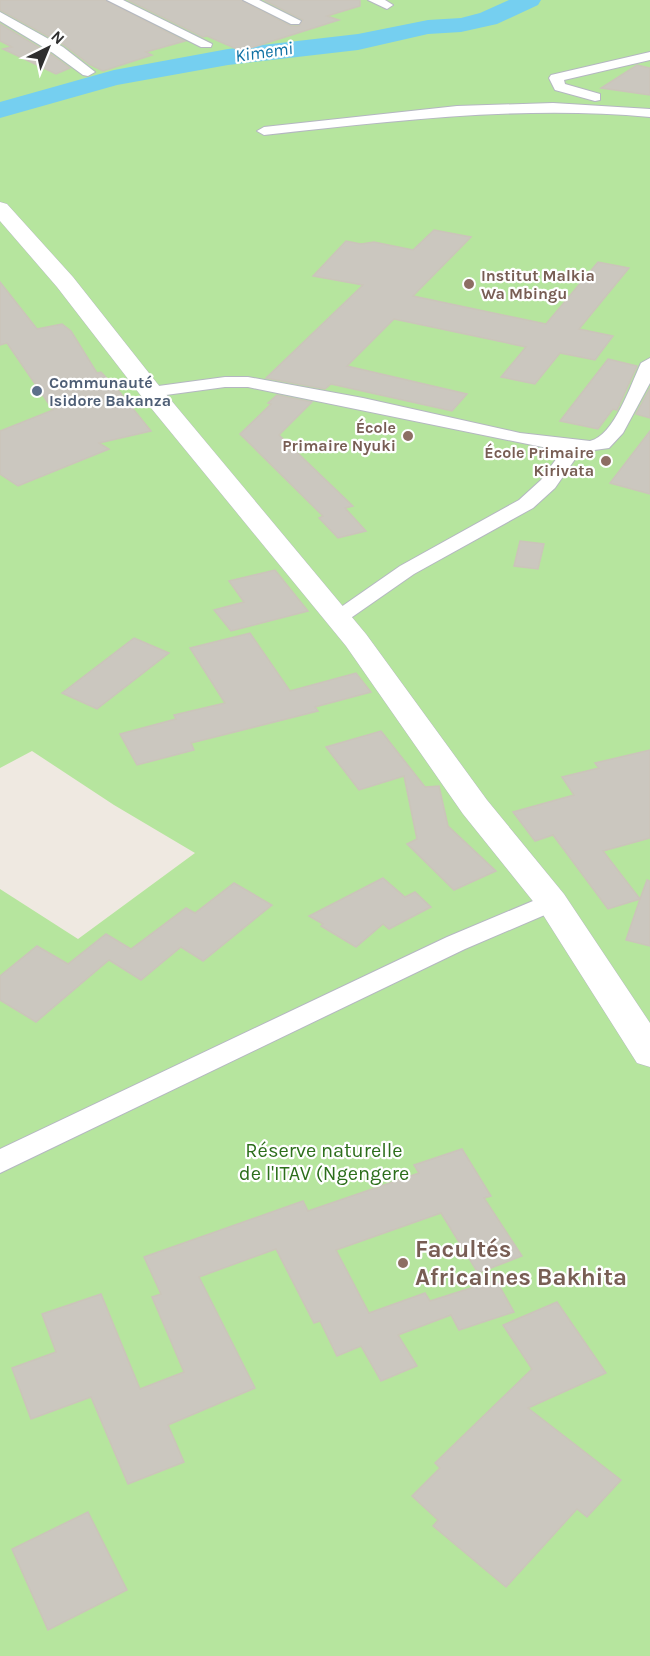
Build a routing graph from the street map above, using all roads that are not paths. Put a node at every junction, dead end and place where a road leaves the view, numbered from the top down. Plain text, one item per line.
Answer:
1 (113, 0) edge
2 (249, 0) edge
3 (374, 0) edge
4 (387, 6) dead end
5 (0, 16) edge
6 (295, 21) dead end
7 (206, 44) dead end
8 (650, 56) edge
9 (88, 72) dead end
10 (650, 107) edge
11 (650, 113) edge
12 (264, 131) dead end
13 (0, 208) edge
14 (650, 363) edge
15 (151, 392) junction
16 (574, 447) junction
17 (338, 618) junction
18 (552, 902) junction
19 (650, 1053) edge
20 (0, 1162) edge

1 - 7 street
2 - 6 street
3 - 4 street
5 - 9 street
8 - 10 street
11 - 12 street
13 - 15 street
14 - 16 street
15 - 16 street
15 - 17 street
16 - 17 street
17 - 18 street
18 - 19 street
18 - 20 street

